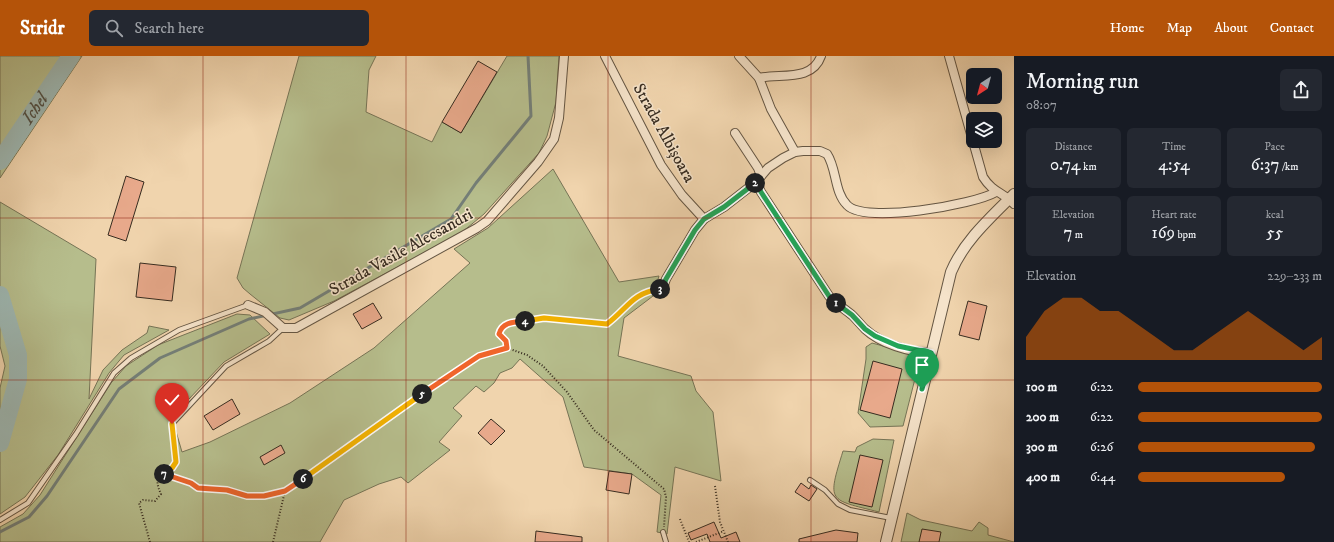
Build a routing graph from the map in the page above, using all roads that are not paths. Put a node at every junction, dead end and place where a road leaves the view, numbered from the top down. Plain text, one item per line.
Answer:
1 (564, 56) edge
2 (606, 56) edge
3 (738, 56) edge
4 (821, 56) edge
5 (949, 56) edge
6 (759, 78) junction
7 (735, 133) dead end
8 (795, 152) junction
9 (758, 179) junction
10 (996, 192) junction
11 (1012, 199) edge
12 (704, 219) junction
13 (662, 291) road end
14 (248, 305) joint
15 (283, 328) junction
16 (931, 353) junction
17 (172, 424) road end
18 (810, 480) dead end
19 (892, 518) junction
20 (0, 520) edge
21 (663, 532) road end
22 (666, 542) edge
23 (886, 542) edge

1 - 15 street, Strada Vasile Alecsandri
2 - 12 street, Strada Albișoara
3 - 6 street
4 - 6 street
5 - 10 street
6 - 8 street
7 - 9 street
8 - 9 street
8 - 10 street
9 - 12 street
9 - 16 street
10 - 11 street
11 - 16 street
12 - 13 street
14 - 15 street
14 - 20 lane
15 - 17 lane
16 - 19 street
18 - 19 lane
19 - 23 street
21 - 22 lane

